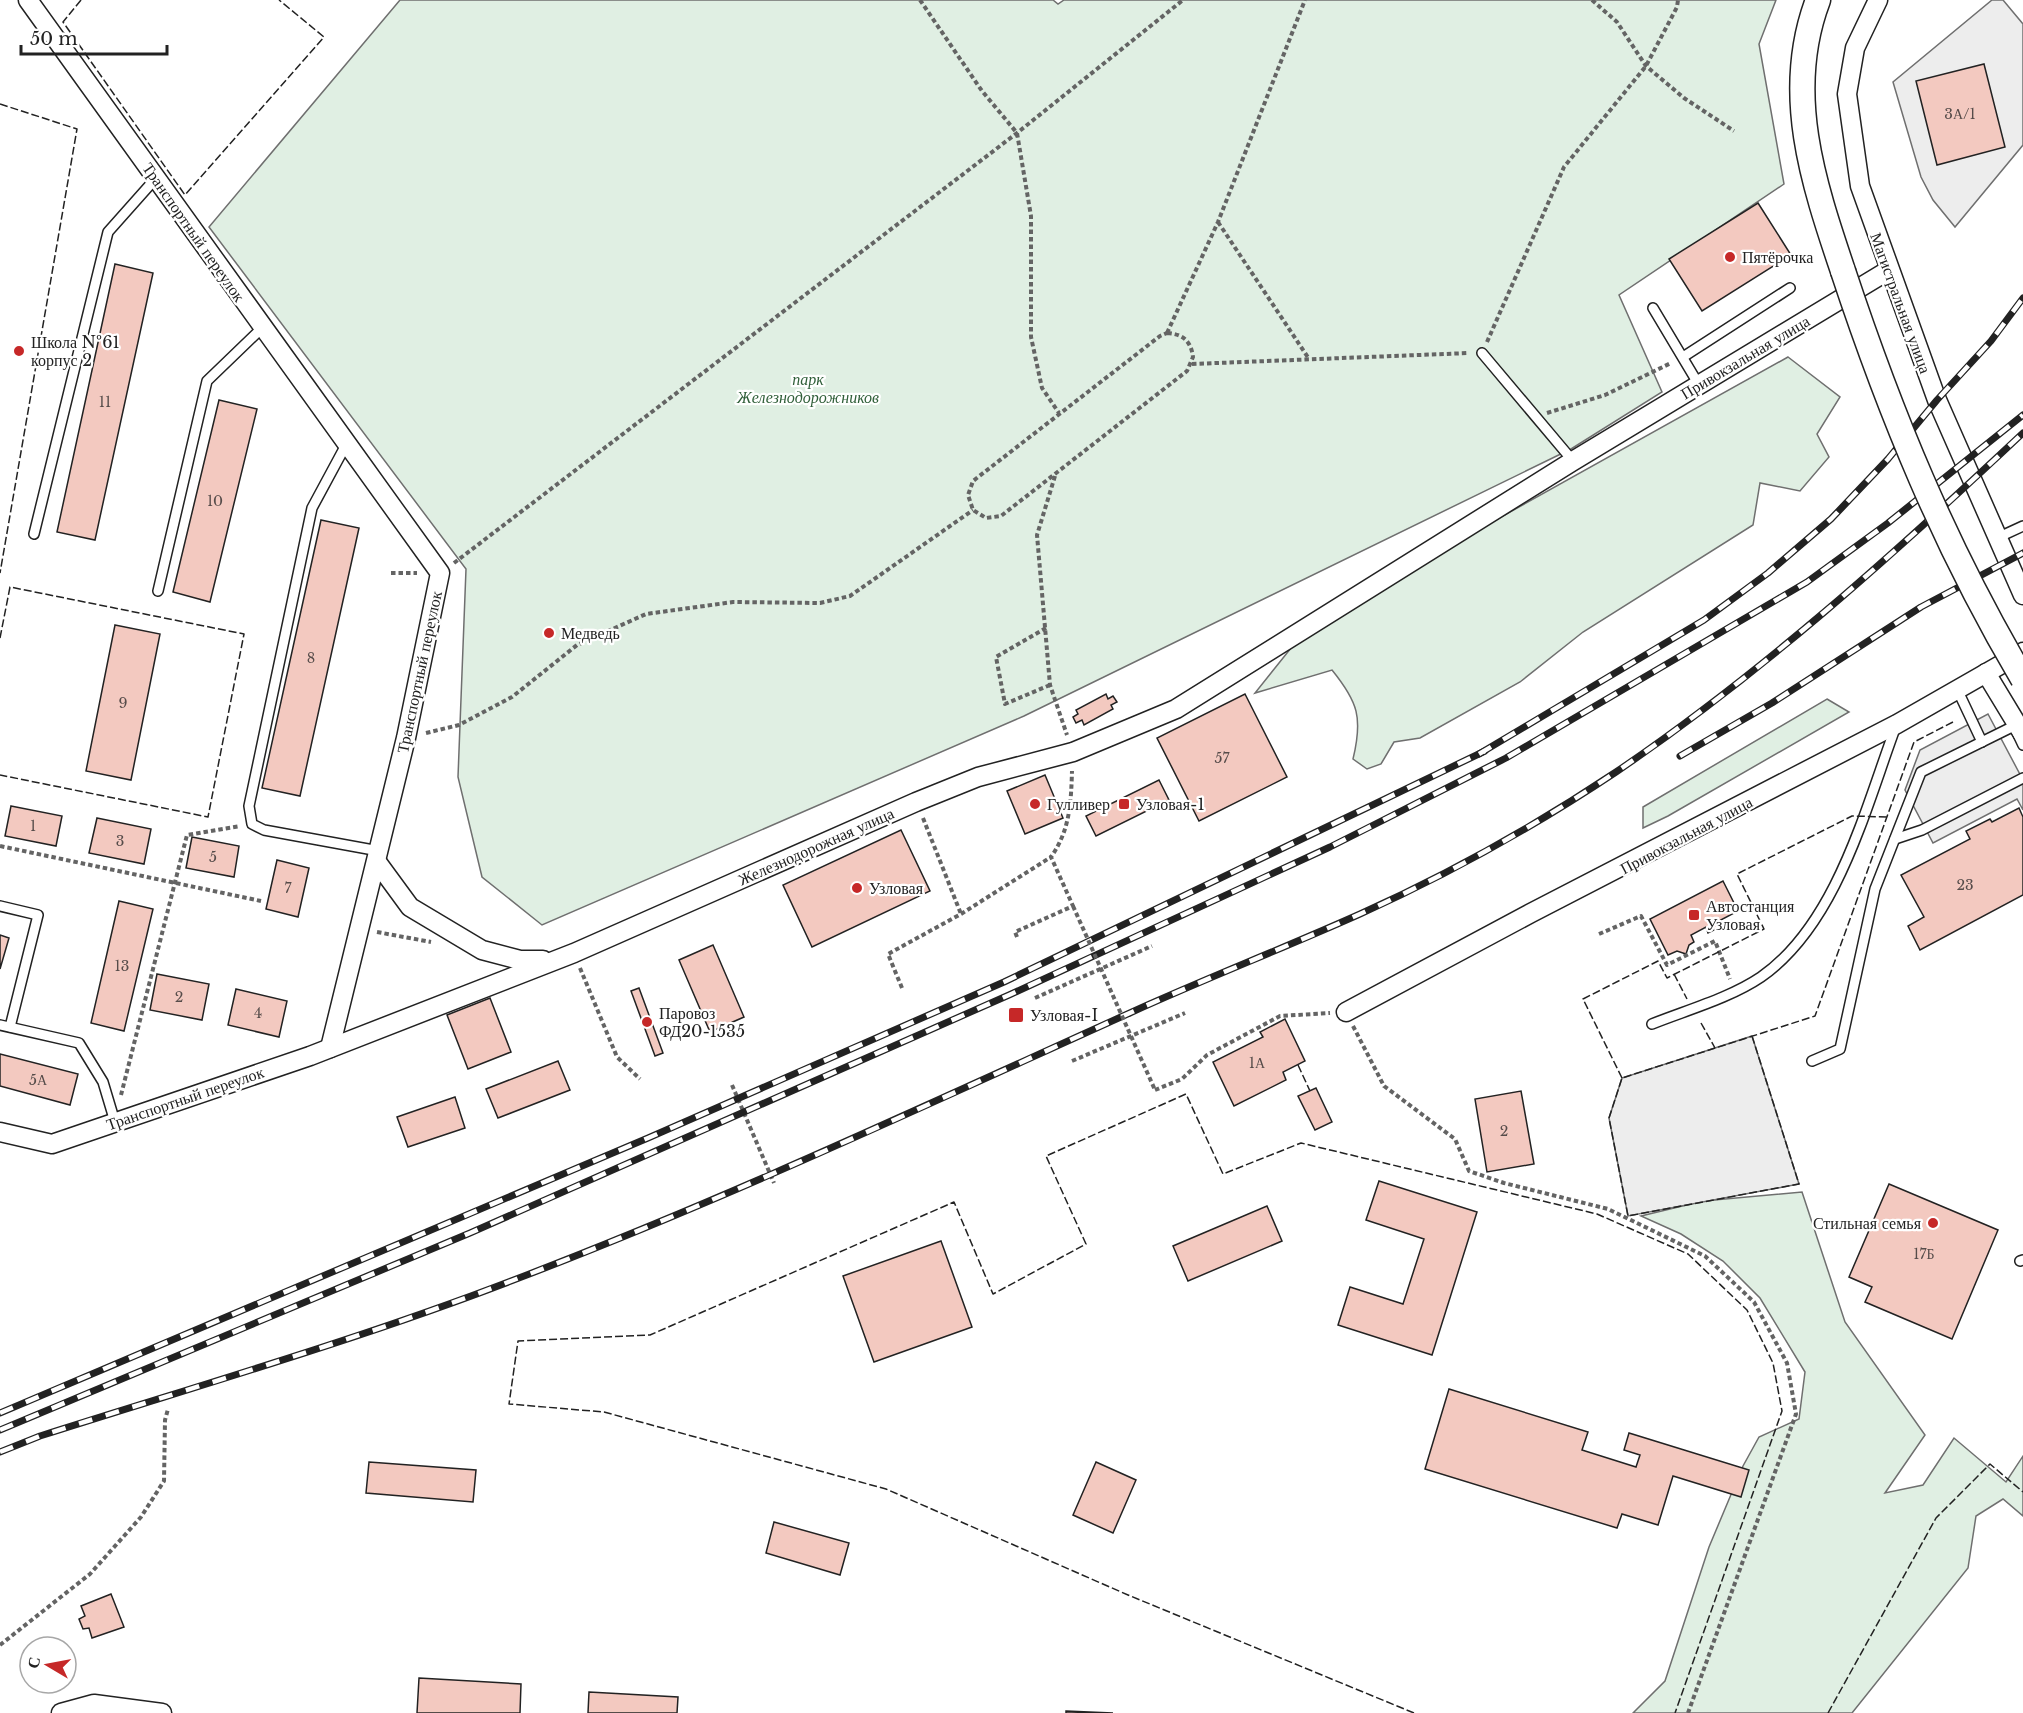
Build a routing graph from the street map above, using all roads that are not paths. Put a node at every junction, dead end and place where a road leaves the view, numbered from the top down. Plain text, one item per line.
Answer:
1 (28, 0) edge
2 (1818, 0) edge
3 (1878, 0) edge
4 (156, 178) junction
5 (1889, 270) junction
6 (1790, 288) dead end
7 (1653, 308) dead end
8 (262, 328) junction
9 (1482, 353) road end
10 (1683, 357) junction
11 (1699, 385) junction
12 (347, 443) junction
13 (1573, 461) junction
14 (2023, 526) edge
15 (34, 534) dead end
16 (1997, 538) junction
17 (158, 591) dead end
18 (2023, 595) edge
19 (1295, 635) joint
20 (2023, 652) edge
21 (1986, 673) junction
22 (2023, 679) edge
23 (1957, 689) junction
24 (1897, 724) junction
25 (2023, 734) edge
26 (1982, 741) junction
27 (2023, 745) edge
28 (2023, 778) edge
29 (1894, 839) junction
30 (378, 857) junction
31 (0, 906) edge
32 (553, 961) junction
33 (1346, 1012) road end
34 (1652, 1024) dead end
35 (5, 1026) edge
36 (330, 1048) junction
37 (1812, 1061) dead end
38 (115, 1122) junction
39 (0, 1132) edge
40 (61, 1713) edge
41 (162, 1713) edge

1 - 4 street, Транспортный переулок
2 - 22 main road, bridge
3 - 5 street, Магистральная улица
4 - 8 street, Транспортный переулок
4 - 15 lane
5 - 11 street, Привокзальная улица
5 - 16 street, Магистральная улица
6 - 10 lane
7 - 10 lane
8 - 12 street, Транспортный переулок
8 - 17 lane
9 - 13 lane
10 - 11 lane
11 - 13 street, Привокзальная улица
12 - 30 street, Транспортный переулок
12 - 30 lane
13 - 19 street, Привокзальная улица
14 - 16 lane
16 - 18 street, Магистральная улица
19 - 32 street, Железнодорожная улица
20 - 21 street, Привокзальная улица
21 - 23 street, Привокзальная улица
21 - 25 street
23 - 24 street, Привокзальная улица
23 - 26 lane
24 - 33 street, Привокзальная улица
24 - 34 lane
26 - 27 lane
26 - 29 lane
28 - 29 lane
29 - 37 lane
30 - 32 street
30 - 36 street, Транспортный переулок
31 - 35 lane
32 - 36 street, Железнодорожная улица
35 - 38 lane
36 - 38 street, Транспортный переулок
38 - 39 street, Транспортный переулок
40 - 41 street

